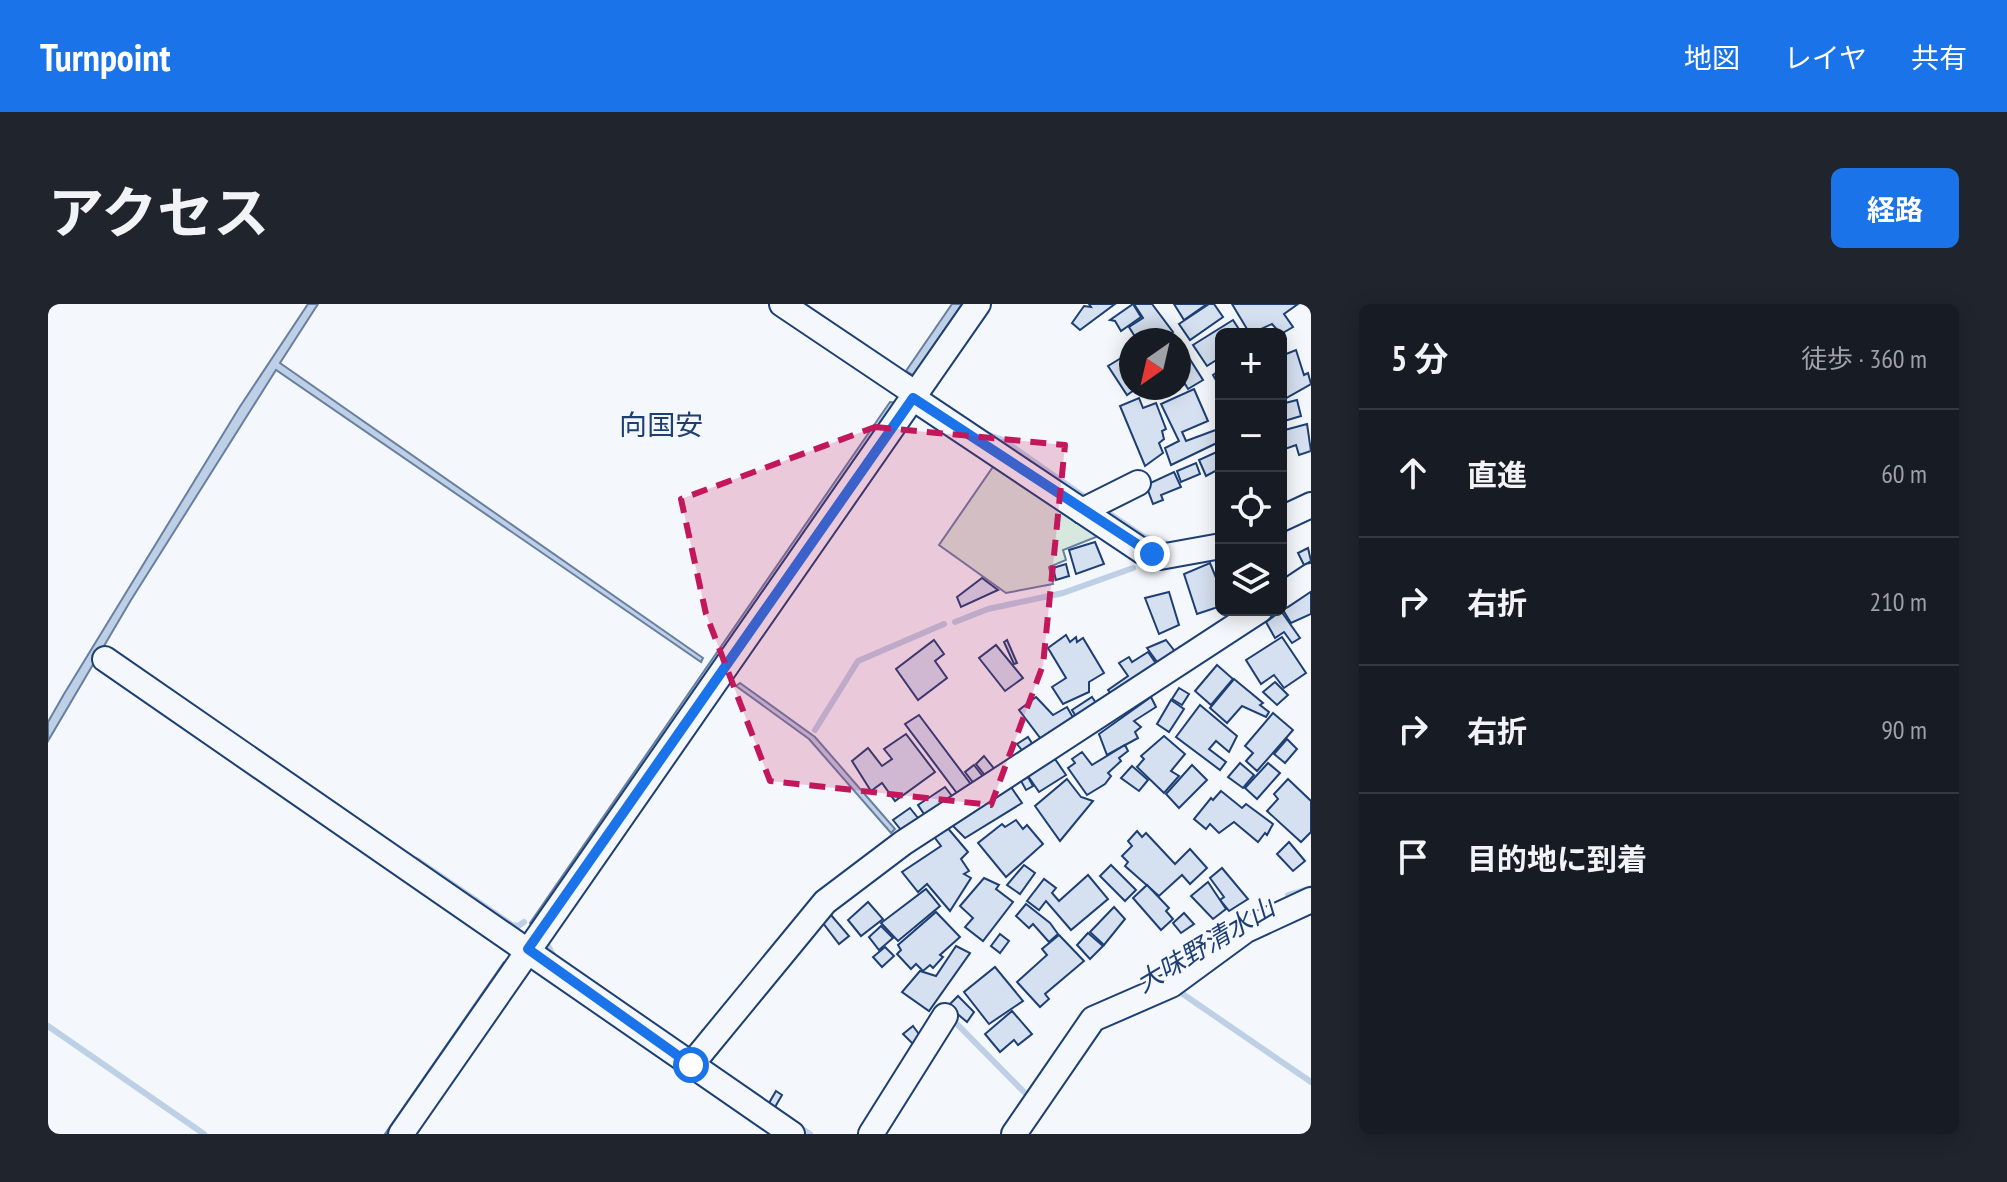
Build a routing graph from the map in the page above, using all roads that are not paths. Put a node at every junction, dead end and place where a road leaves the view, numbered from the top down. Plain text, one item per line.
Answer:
1 (782, 304) edge
2 (978, 304) edge
3 (914, 396) junction
4 (1138, 483) dead end
5 (1311, 505) edge
6 (1082, 511) junction
7 (1287, 516) edge
8 (1215, 547) edge
9 (1311, 576) edge
10 (1287, 592) edge
11 (1251, 616) edge
12 (105, 659) dead end
13 (1311, 900) edge
14 (528, 949) junction
15 (945, 1016) dead end
16 (691, 1065) junction
17 (401, 1134) edge
18 (792, 1134) edge
19 (871, 1134) edge
20 (1014, 1134) edge

1 - 3 street
2 - 3 street
3 - 6 street
3 - 14 street
4 - 6 street
5 - 7 street
6 - 8 street
9 - 10 street
11 - 16 street
12 - 14 street
13 - 20 street
14 - 16 street
14 - 17 street
15 - 19 street
16 - 18 street

